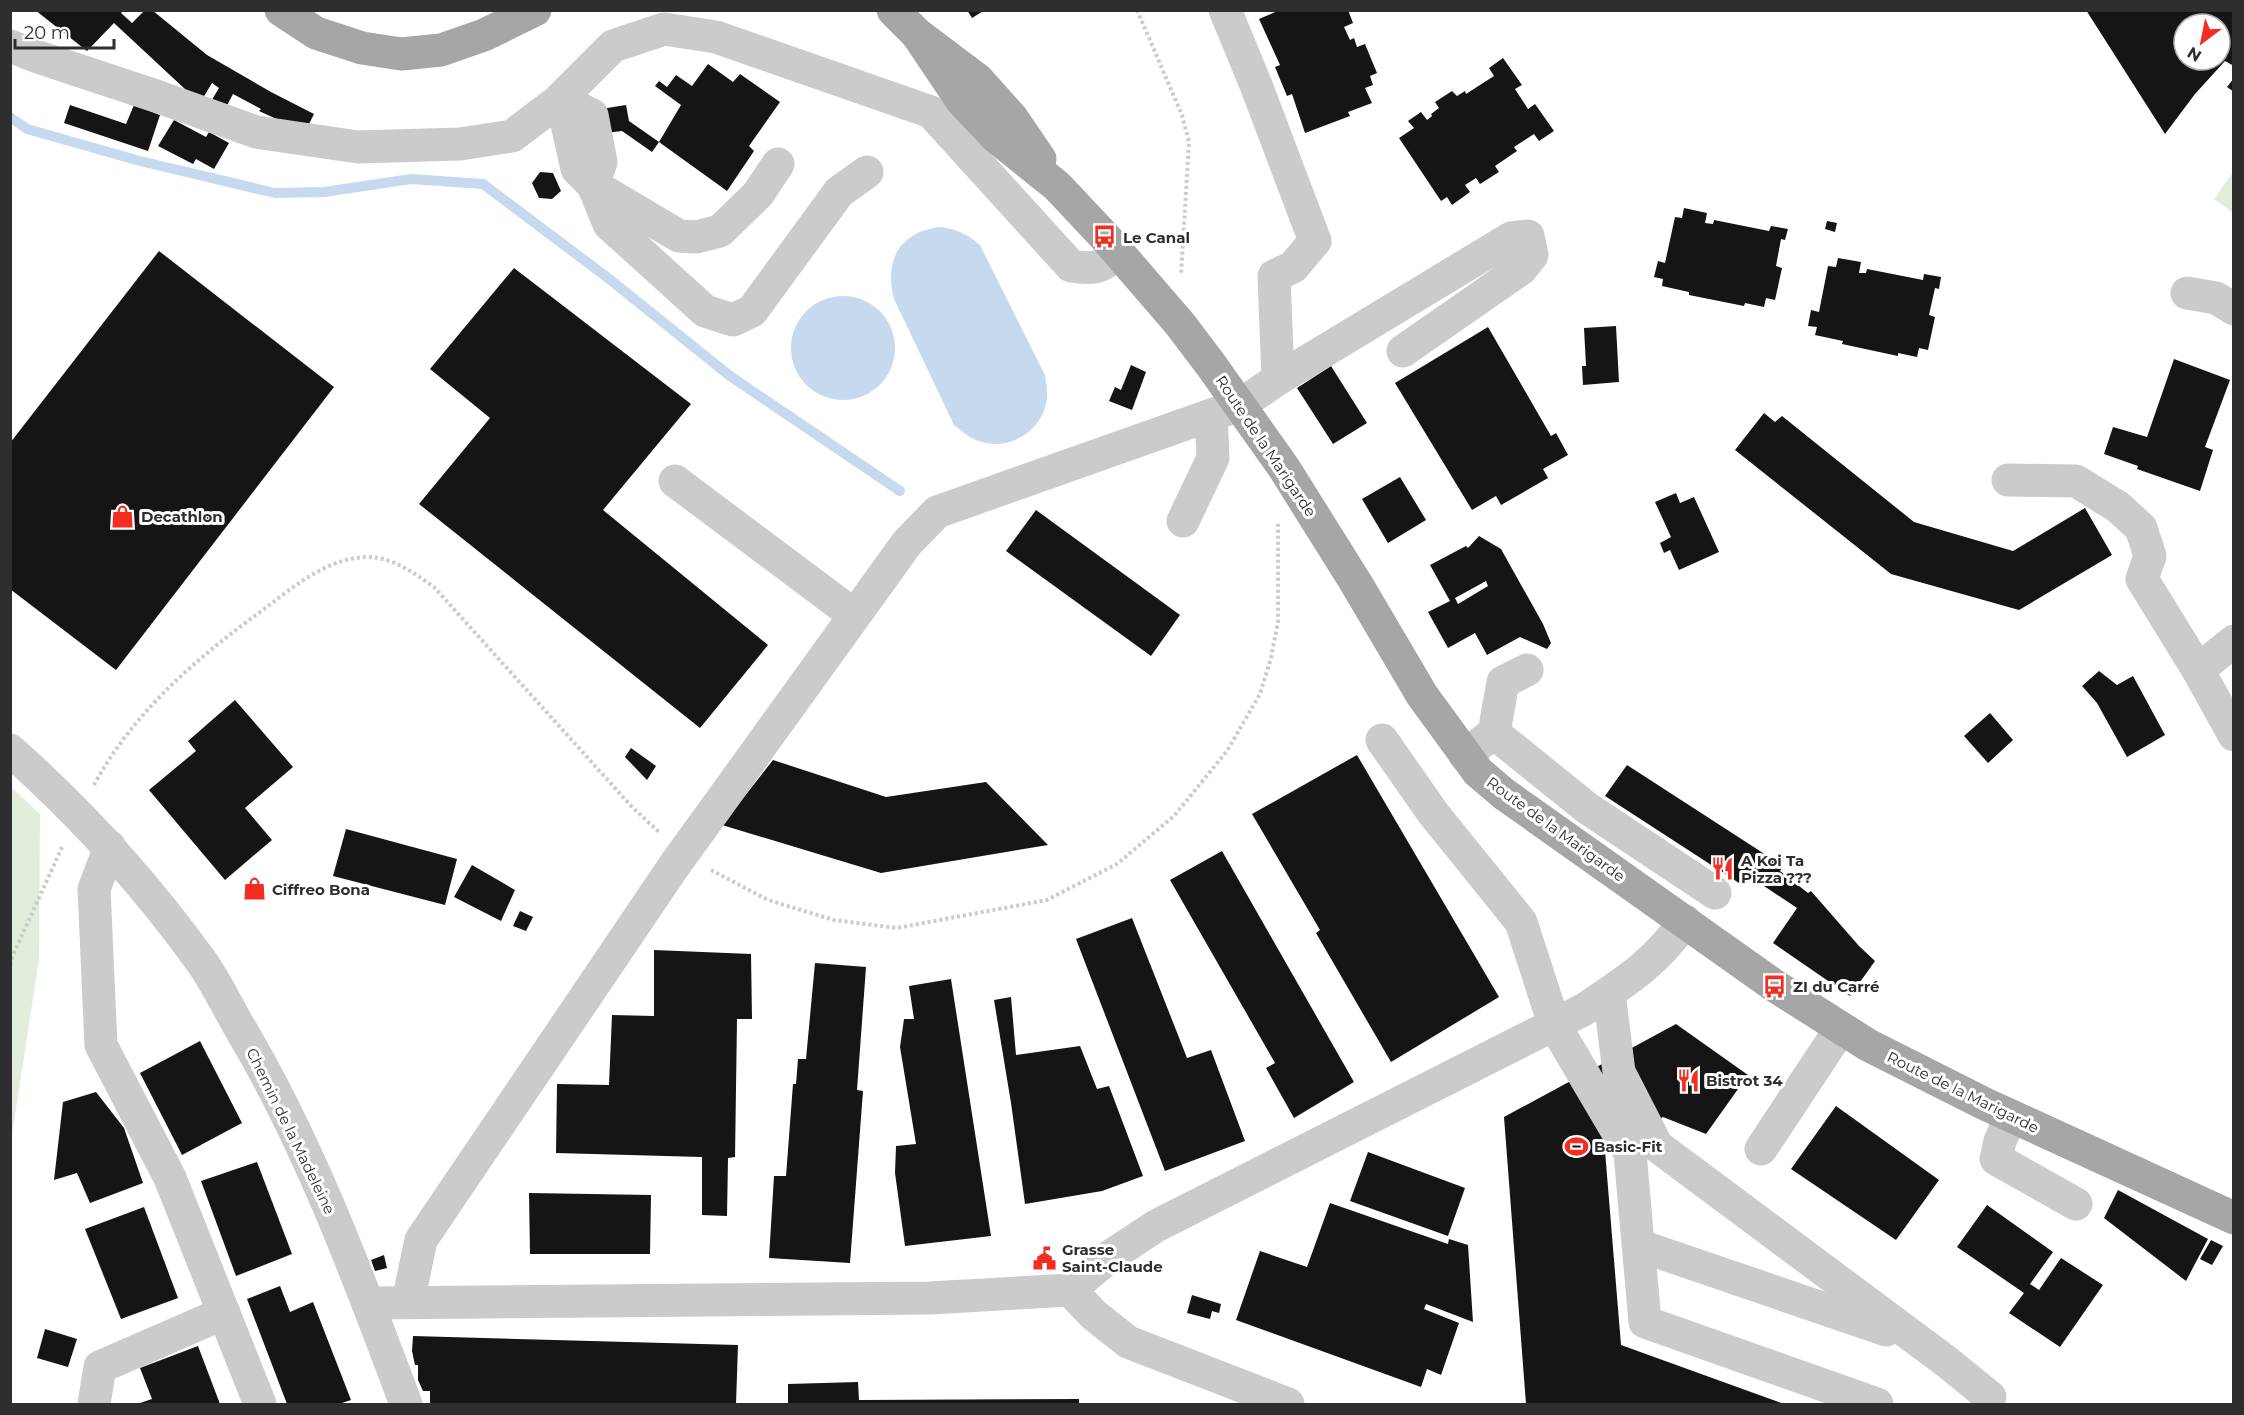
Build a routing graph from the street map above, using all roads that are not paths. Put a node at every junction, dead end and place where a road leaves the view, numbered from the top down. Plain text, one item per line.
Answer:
1 (281, 10) edge
2 (535, 10) edge
3 (893, 10) edge
4 (1225, 10) edge
5 (10, 46) edge
6 (572, 98) junction
7 (778, 164) dead end
8 (867, 172) dead end
9 (593, 185) junction
10 (1119, 252) junction
11 (2187, 293) dead end
12 (2234, 309) edge
13 (1403, 351) dead end
14 (1278, 378) junction
15 (1226, 410) junction
16 (2008, 480) dead end
17 (675, 482) dead end
18 (1184, 522) dead end
19 (854, 615) junction
20 (2234, 641) edge
21 (1527, 670) dead end
22 (2198, 670) junction
23 (1494, 733) junction
24 (2234, 735) edge
25 (1382, 740) dead end
26 (10, 750) edge
27 (1465, 755) junction
28 (110, 847) junction
29 (1715, 893) dead end
30 (1685, 921) junction
31 (1609, 993) junction
32 (1554, 1024) junction
33 (1841, 1028) junction
34 (2011, 1116) junction
35 (1761, 1149) dead end
36 (1630, 1165) junction
37 (1707, 1184) junction
38 (2076, 1204) dead end
39 (2234, 1218) edge
40 (1638, 1245) junction
41 (1070, 1290) junction
42 (408, 1302) junction
43 (368, 1303) junction
44 (224, 1313) junction
45 (94, 1404) edge
46 (260, 1404) edge
47 (406, 1404) edge
48 (1288, 1404) edge
49 (1877, 1404) edge
50 (1986, 1404) edge

1 - 2 main road
3 - 10 main road, Route de la Marigarde
4 - 14 street
5 - 6 street
6 - 9 street
6 - 10 street
7 - 9 street
8 - 9 street
10 - 15 main road, Route de la Marigarde
11 - 12 street
13 - 14 street
14 - 15 street
15 - 18 street
15 - 19 street
15 - 27 main road, Route de la Marigarde
16 - 22 street
17 - 19 street
19 - 42 street, bridge
20 - 22 street
21 - 23 street
22 - 24 street
23 - 27 street
23 - 29 street
25 - 32 street
26 - 28 street, Chemin de la Madeleine
27 - 30 main road, Route de la Marigarde
28 - 43 street, Chemin de la Madeleine
28 - 44 street
30 - 31 street
30 - 33 main road, Route de la Marigarde
31 - 32 street
31 - 37 street
32 - 36 street
32 - 41 street
33 - 34 main road, Route de la Marigarde
33 - 35 street
34 - 38 street
34 - 39 main road, Route de la Marigarde
36 - 37 street
36 - 40 street
37 - 50 street
40 - 49 street
40 - 50 street
41 - 42 street
41 - 48 street
42 - 43 street
43 - 47 street, Chemin de la Madeleine
44 - 45 street
44 - 46 street

